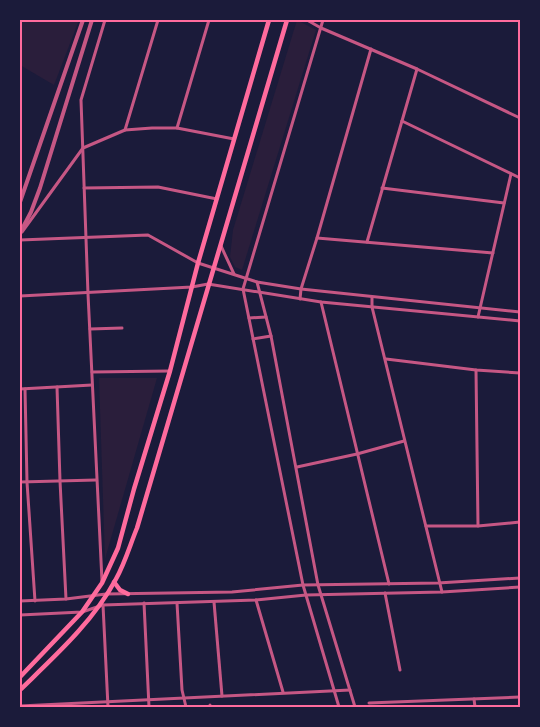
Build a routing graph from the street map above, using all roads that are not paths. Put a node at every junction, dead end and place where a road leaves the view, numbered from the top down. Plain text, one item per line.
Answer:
1 (83, 20) edge
2 (92, 20) edge
3 (105, 20) edge
4 (158, 20) edge
5 (209, 20) edge
6 (269, 20) edge
7 (287, 20) edge
8 (307, 20) edge
9 (323, 20) edge
10 (321, 28) junction
11 (370, 49) junction
12 (417, 69) junction
13 (520, 118) edge
14 (402, 121) junction
15 (177, 128) junction
16 (125, 130) junction
17 (234, 139) junction
18 (83, 148) junction
19 (510, 174) junction
20 (520, 178) edge
21 (84, 188) junction
22 (382, 188) junction
23 (217, 199) junction
24 (20, 202) edge
25 (504, 203) junction
26 (20, 234) edge
27 (317, 238) junction
28 (86, 239) junction
29 (20, 240) edge
30 (367, 242) junction
31 (221, 244) junction
32 (493, 253) junction
33 (198, 263) junction
34 (214, 267) junction
35 (235, 275) junction
36 (245, 278) junction
37 (257, 282) junction
38 (208, 284) junction
39 (192, 287) junction
40 (243, 289) junction
41 (301, 289) junction
42 (261, 292) junction
43 (88, 294) junction
44 (20, 296) edge
45 (372, 297) junction
46 (300, 299) junction
47 (321, 302) junction
48 (372, 307) junction
49 (480, 307) junction
50 (520, 312) edge
51 (266, 317) junction
52 (478, 317) junction
53 (249, 318) junction
54 (520, 321) edge
55 (122, 328) dead end
56 (90, 329) junction
57 (271, 336) junction
58 (253, 339) junction
59 (386, 359) junction
60 (476, 370) junction
61 (170, 371) junction
62 (92, 372) junction
63 (520, 373) edge
64 (92, 385) junction
65 (57, 387) junction
66 (20, 389) edge
67 (25, 389) junction
68 (404, 441) junction
69 (357, 454) junction
70 (297, 467) junction
71 (96, 480) junction
72 (60, 481) junction
73 (20, 482) edge
74 (27, 482) junction
75 (520, 522) edge
76 (426, 526) junction
77 (478, 526) junction
78 (520, 578) edge
79 (114, 582) junction
80 (102, 583) junction
81 (438, 583) junction
82 (389, 584) junction
83 (303, 585) junction
84 (318, 585) junction
85 (520, 587) edge
86 (442, 592) junction
87 (385, 593) junction
88 (106, 594) junction
89 (128, 594) junction
90 (306, 595) junction
91 (92, 596) junction
92 (321, 596) junction
93 (66, 599) junction
94 (256, 600) junction
95 (34, 601) junction
96 (20, 602) edge
97 (177, 602) junction
98 (214, 602) junction
99 (144, 603) junction
100 (103, 605) junction
101 (96, 607) junction
102 (82, 612) junction
103 (20, 615) edge
104 (400, 670) dead end
105 (20, 677) edge
106 (20, 690) edge
107 (350, 690) junction
108 (334, 691) junction
109 (283, 692) junction
110 (222, 696) junction
111 (185, 697) junction
112 (520, 697) edge
113 (474, 699) junction
114 (148, 700) junction
115 (369, 703) dead end
116 (107, 705) edge
117 (20, 706) edge
118 (149, 707) edge
119 (186, 707) edge
120 (339, 707) edge
121 (355, 707) edge
122 (475, 707) edge

1 - 24 street
2 - 26 street
3 - 18 street
4 - 16 street
5 - 15 street
6 - 17 main road
7 - 31 main road
8 - 10 street
9 - 10 street
10 - 11 street
10 - 36 street
11 - 12 street
11 - 27 street
12 - 13 street
12 - 14 street
14 - 19 street
14 - 22 street
15 - 16 street
15 - 17 street
16 - 18 street
17 - 23 main road
18 - 21 street
18 - 26 street
19 - 20 street
19 - 25 street
21 - 23 street
21 - 28 street
22 - 25 street
22 - 30 street
23 - 33 main road
25 - 32 street
27 - 30 street
27 - 41 street
28 - 29 street
28 - 33 street
28 - 43 street
30 - 32 street
31 - 34 main road
31 - 35 street
32 - 49 street
33 - 34 street
33 - 39 main road
34 - 35 street
34 - 38 main road
35 - 36 street
36 - 37 street
36 - 40 street
37 - 41 street
37 - 42 street
38 - 39 street
38 - 40 street
38 - 79 main road
39 - 43 street
39 - 61 main road
40 - 42 street
40 - 53 street
41 - 45 street
41 - 46 street
42 - 46 street
42 - 51 street
43 - 44 street
43 - 56 street
45 - 48 street
45 - 49 street
46 - 47 street
47 - 48 street
47 - 69 street
48 - 52 street
48 - 59 street
49 - 50 street
49 - 52 street
51 - 53 street
51 - 57 street
52 - 54 street
53 - 58 street
55 - 56 street
56 - 62 street
57 - 58 street
57 - 70 street
58 - 83 street
59 - 60 street
59 - 68 street
60 - 63 street
60 - 77 street
61 - 62 street
61 - 80 main road
62 - 64 street
64 - 65 street
64 - 71 street
65 - 67 street
65 - 72 street
66 - 67 street
67 - 74 street
68 - 69 street
68 - 76 street
69 - 70 street
69 - 82 street
70 - 84 street
71 - 72 street
71 - 80 street
72 - 74 street
72 - 93 street
73 - 74 street
74 - 95 street
75 - 77 street
76 - 77 street
76 - 81 street
78 - 81 street
79 - 88 main road
79 - 89 main road
80 - 91 main road
81 - 82 street
81 - 86 street
82 - 84 street
83 - 84 street
83 - 89 street
83 - 90 street
84 - 92 street
85 - 86 street
86 - 87 street
87 - 92 street
87 - 104 street
88 - 89 street
88 - 91 street
88 - 101 main road
90 - 92 street
90 - 94 street
90 - 108 street
91 - 93 street
91 - 102 main road
92 - 107 street
93 - 95 street
94 - 98 street
94 - 109 street
95 - 96 street
97 - 98 street
97 - 99 street
97 - 111 street
98 - 110 street
99 - 100 street
99 - 114 street
100 - 101 street
100 - 116 street
101 - 102 street
101 - 106 main road
102 - 103 street
102 - 105 main road
107 - 108 street
107 - 121 street
108 - 109 street
108 - 120 street
109 - 110 street
110 - 111 street
111 - 114 street
111 - 119 street
112 - 113 street
113 - 115 street
113 - 122 street
114 - 116 street
114 - 118 street
116 - 117 street

